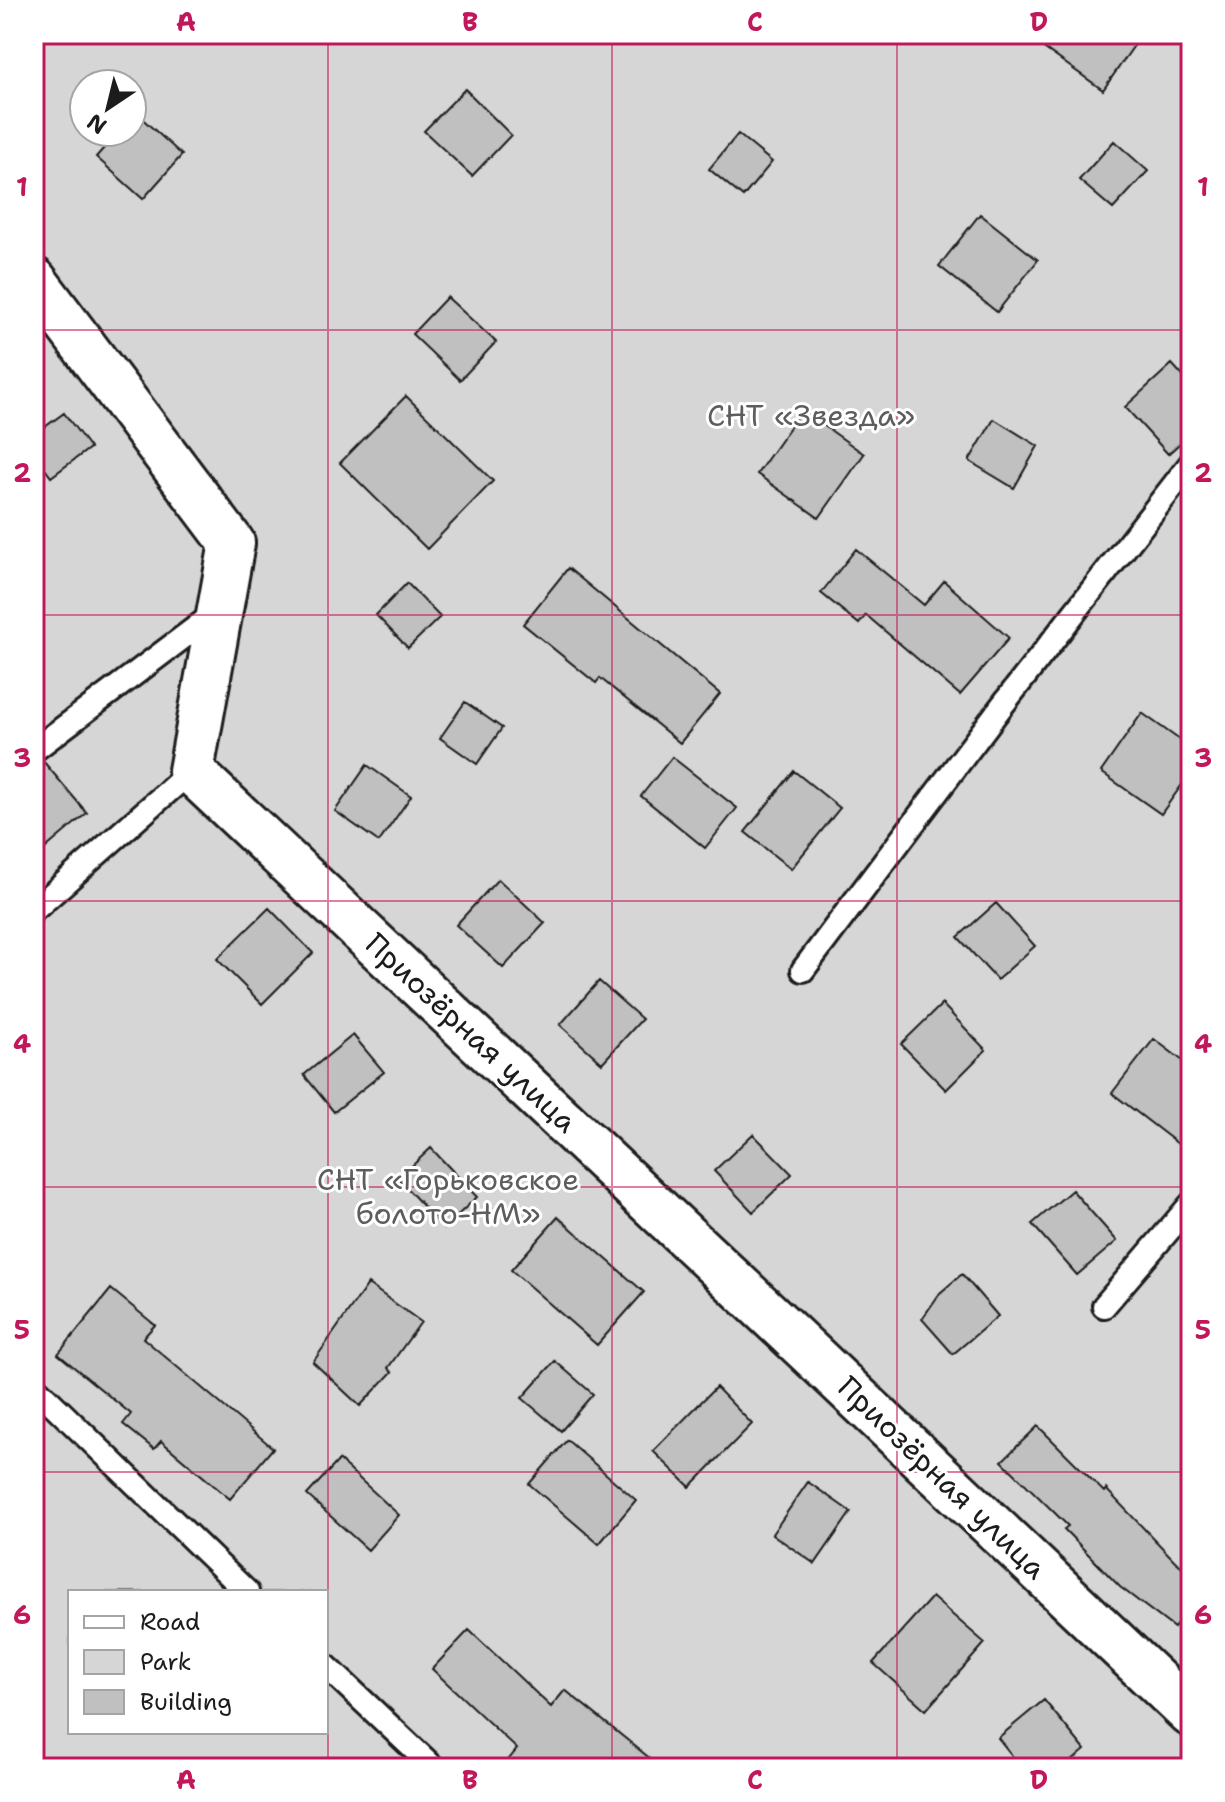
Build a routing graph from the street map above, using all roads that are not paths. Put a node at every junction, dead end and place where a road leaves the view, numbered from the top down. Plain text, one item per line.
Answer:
1 (34, 280) edge
2 (1191, 463) edge
3 (220, 610) junction
4 (34, 750) edge
5 (191, 771) junction
6 (34, 910) edge
7 (803, 970) dead end
8 (1191, 1204) edge
9 (1104, 1306) dead end
10 (34, 1386) edge
11 (245, 1590) edge
12 (328, 1668) edge
13 (1191, 1714) edge
14 (434, 1768) edge

1 - 3 street
2 - 7 lane
3 - 4 lane
3 - 5 street
5 - 6 lane
5 - 13 street, Приозёрная улица
8 - 9 lane
10 - 11 lane
12 - 14 lane

